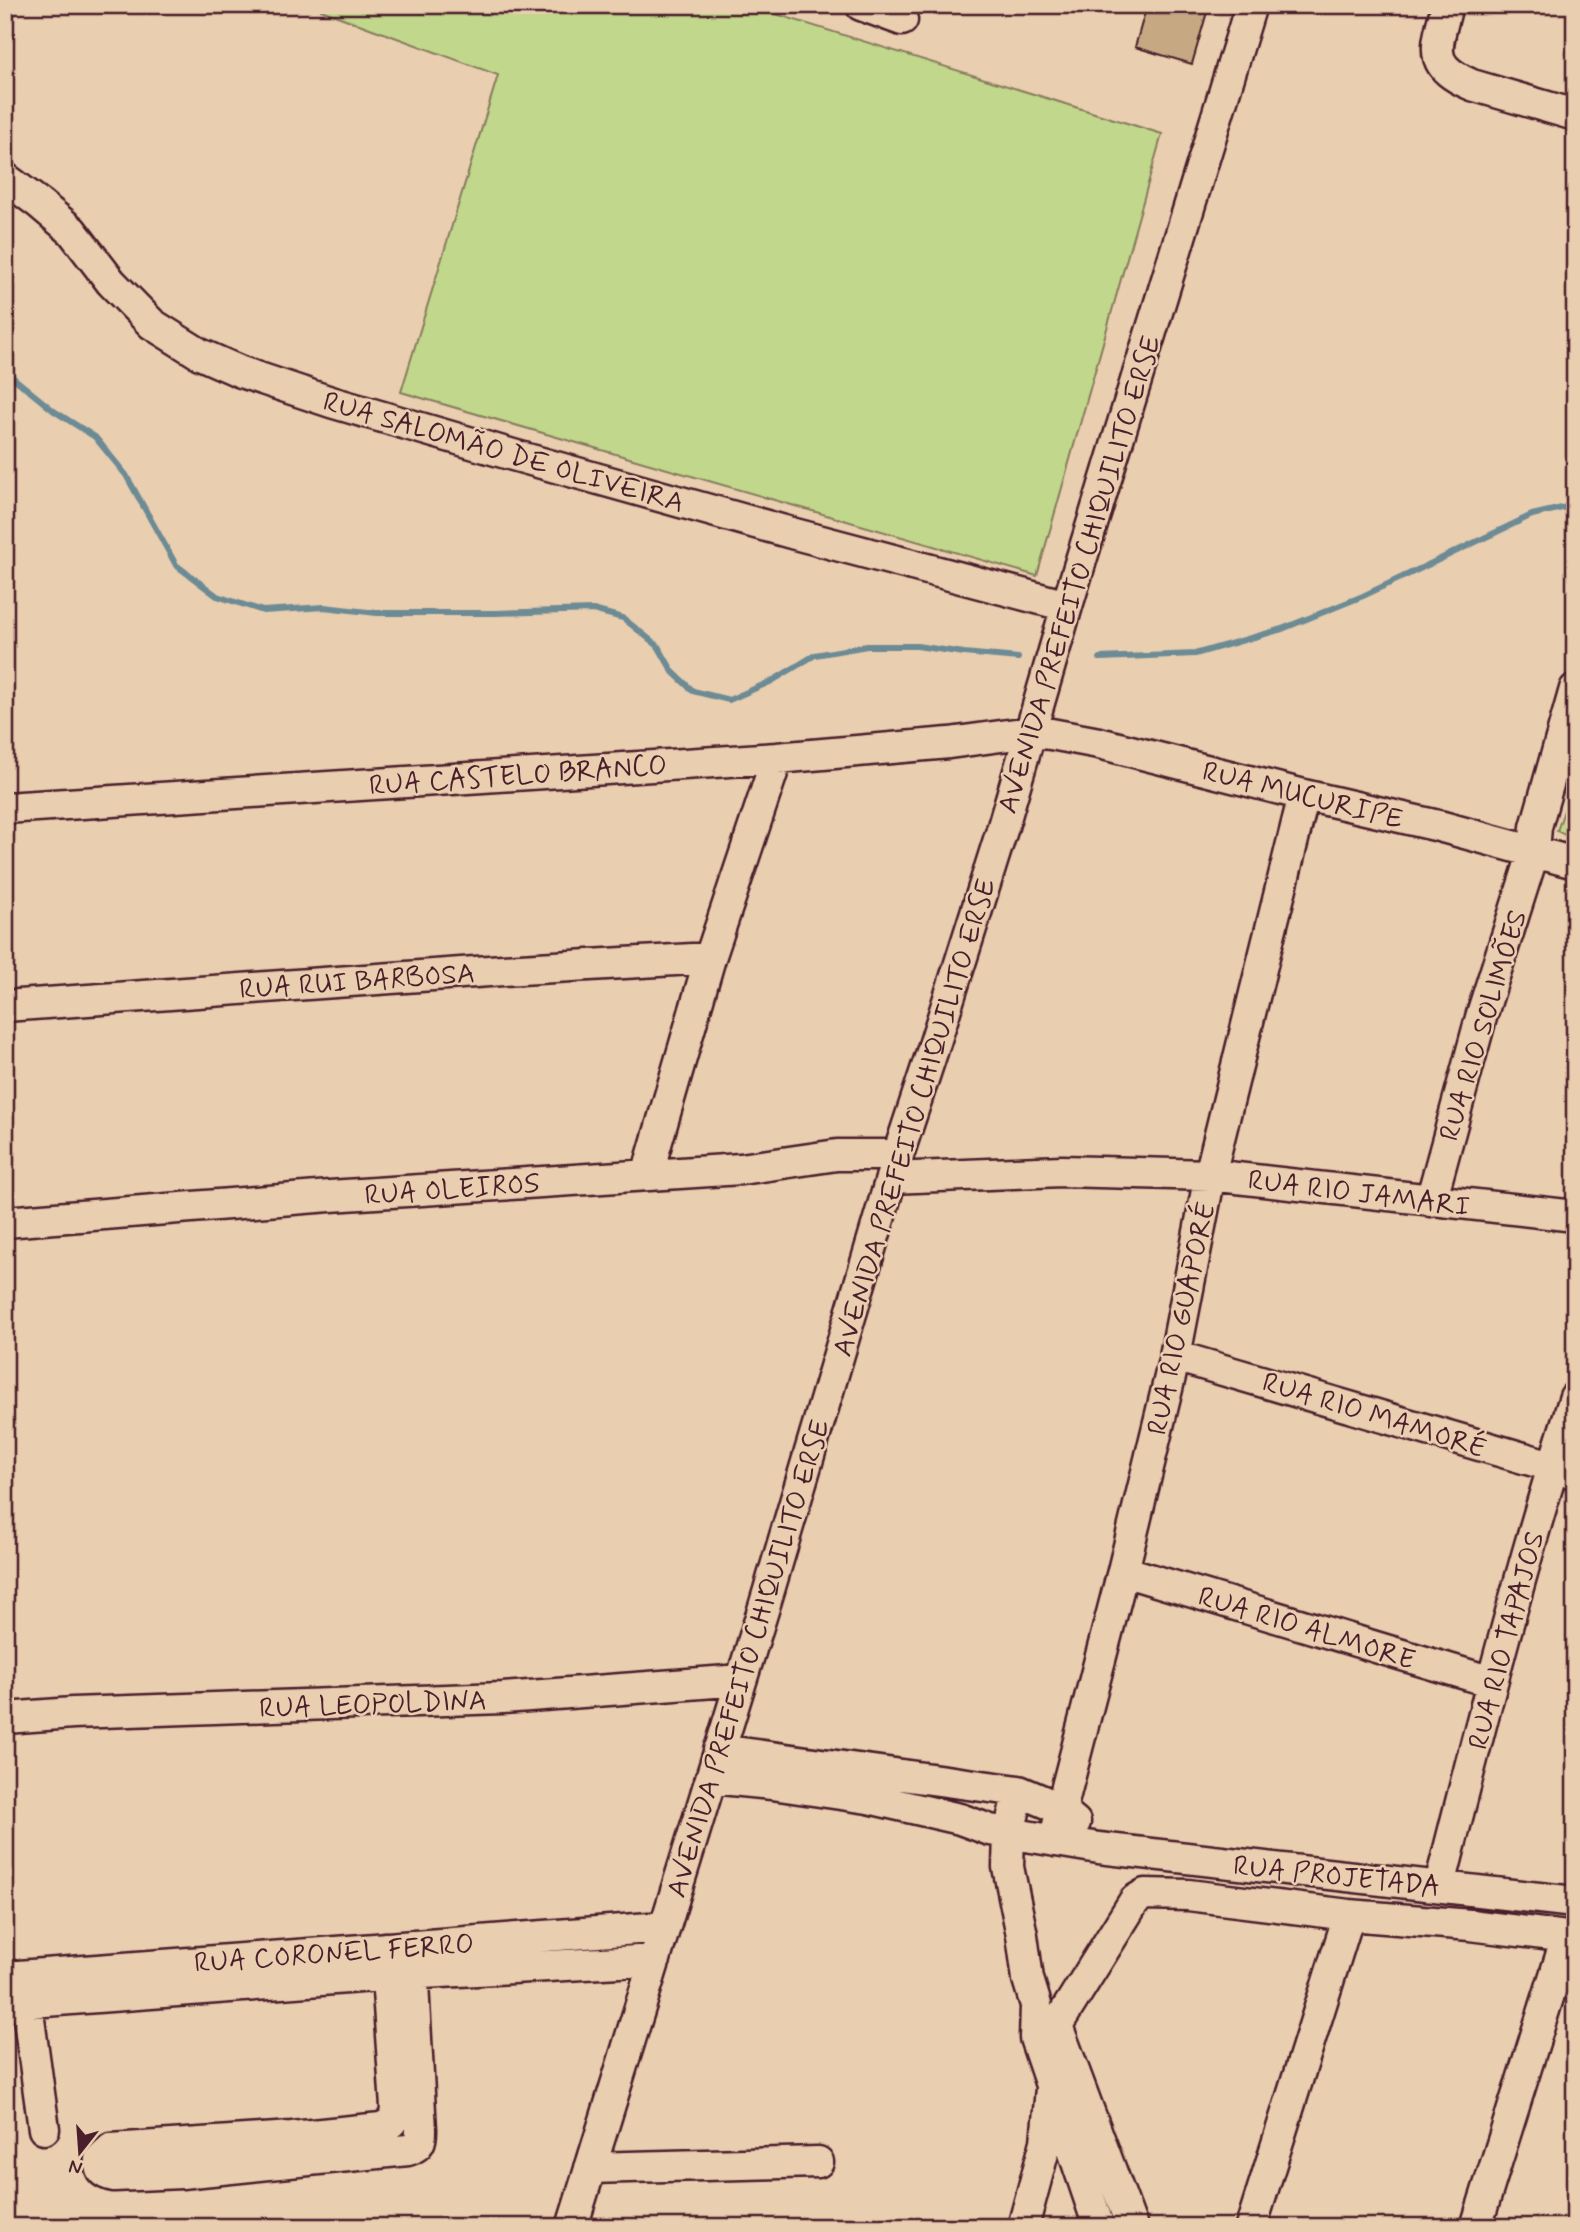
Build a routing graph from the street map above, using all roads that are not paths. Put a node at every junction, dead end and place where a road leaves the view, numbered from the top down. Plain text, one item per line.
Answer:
1 (862, 5) edge
2 (1251, 5) edge
3 (1447, 5) edge
4 (902, 20) dead end
5 (1575, 115) edge
6 (5, 178) edge
7 (1067, 606) junction
8 (1575, 689) edge
9 (1030, 732) junction
10 (777, 758) junction
11 (1304, 795) junction
12 (5, 808) edge
13 (1534, 851) junction
14 (1575, 863) edge
15 (710, 958) junction
16 (5, 1006) edge
17 (894, 1166) junction
18 (647, 1175) junction
19 (1210, 1175) junction
20 (1430, 1201) junction
21 (1575, 1216) edge
22 (5, 1222) edge
23 (1175, 1356) junction
24 (1575, 1397) edge
25 (1564, 1470) edge
26 (1123, 1571) junction
27 (741, 1679) junction
28 (1492, 1682) junction
29 (5, 1718) edge
30 (715, 1764) junction
31 (1019, 1791) junction
32 (1061, 1810) junction
33 (1009, 1833) junction
34 (1055, 1841) junction
35 (1100, 1847) junction
36 (1440, 1885) junction
37 (1575, 1902) edge
38 (1349, 1915) junction
39 (663, 1927) junction
40 (1571, 1938) edge
41 (655, 1960) junction
42 (399, 1961) junction
43 (15, 1989) edge
44 (1046, 2015) junction
45 (1050, 2086) junction
46 (408, 2125) junction
47 (44, 2129) dead end
48 (818, 2162) dead end
49 (590, 2168) junction
50 (572, 2227) edge
51 (1023, 2227) edge
52 (1099, 2227) edge
53 (1132, 2227) edge
54 (1251, 2227) edge
55 (1476, 2227) edge

1 - 4 street
2 - 7 street, AVENIDA PREFEITO CHIQUILITO ERSE
3 - 5 street
6 - 7 street, RUA SALOMÃO DE OLIVEIRA
7 - 9 street, AVENIDA PREFEITO CHIQUILITO ERSE
8 - 13 street, RUA RIO SOLIMÕES
9 - 10 street, RUA CASTELO BRANCO
9 - 11 street, RUA MUCURIPE
9 - 17 street, AVENIDA PREFEITO CHIQUILITO ERSE
10 - 12 street, RUA CASTELO BRANCO
10 - 15 street
11 - 13 street, RUA MUCURIPE
11 - 19 street, RUA RIO GUAPORÉ
13 - 14 street, RUA MUCURIPE
13 - 20 street, RUA RIO SOLIMÕES
15 - 16 street, RUA RUI BARBOSA
15 - 18 street
17 - 18 street, RUA OLEIROS
17 - 19 street, RUA RIO JAMARI
17 - 27 street, AVENIDA PREFEITO CHIQUILITO ERSE
18 - 22 street, RUA OLEIROS
19 - 20 street, RUA RIO JAMARI
19 - 23 street, RUA RIO GUAPORÉ
20 - 21 street, RUA RIO JAMARI
23 - 25 street, RUA RIO MAMORÉ
23 - 26 street, RUA RIO GUAPORÉ
24 - 25 street, RUA RIO TAPAJOS
25 - 28 street, RUA RIO TAPAJOS
26 - 28 street, RUA RIO ALMORE
26 - 32 street, RUA RIO GUAPORÉ
27 - 29 street, RUA LEOPOLDINA
27 - 30 street, AVENIDA PREFEITO CHIQUILITO ERSE
28 - 36 street, RUA RIO TAPAJOS
30 - 31 street
30 - 33 street, RUA PROJETADA
30 - 39 street, AVENIDA PREFEITO CHIQUILITO ERSE
31 - 32 street
31 - 33 street
32 - 34 street, RUA RIO GUAPORÉ
32 - 35 street
33 - 34 street, RUA PROJETADA
33 - 44 street
34 - 35 street, RUA PROJETADA
35 - 36 street, RUA PROJETADA
36 - 37 street, RUA PROJETADA
38 - 40 street
38 - 44 street
38 - 54 street
39 - 41 street, AVENIDA PREFEITO CHIQUILITO ERSE
39 - 42 street, RUA CORONEL FERRO
40 - 55 street
41 - 42 street, RUA CORONEL FERRO
41 - 49 street, AVENIDA PREFEITO CHIQUILITO ERSE
42 - 43 street, RUA CORONEL FERRO
42 - 46 street
43 - 47 street
44 - 45 street
44 - 53 street
45 - 51 street
45 - 52 street
46 - 46 street
48 - 49 street
49 - 50 street, AVENIDA PREFEITO CHIQUILITO ERSE

